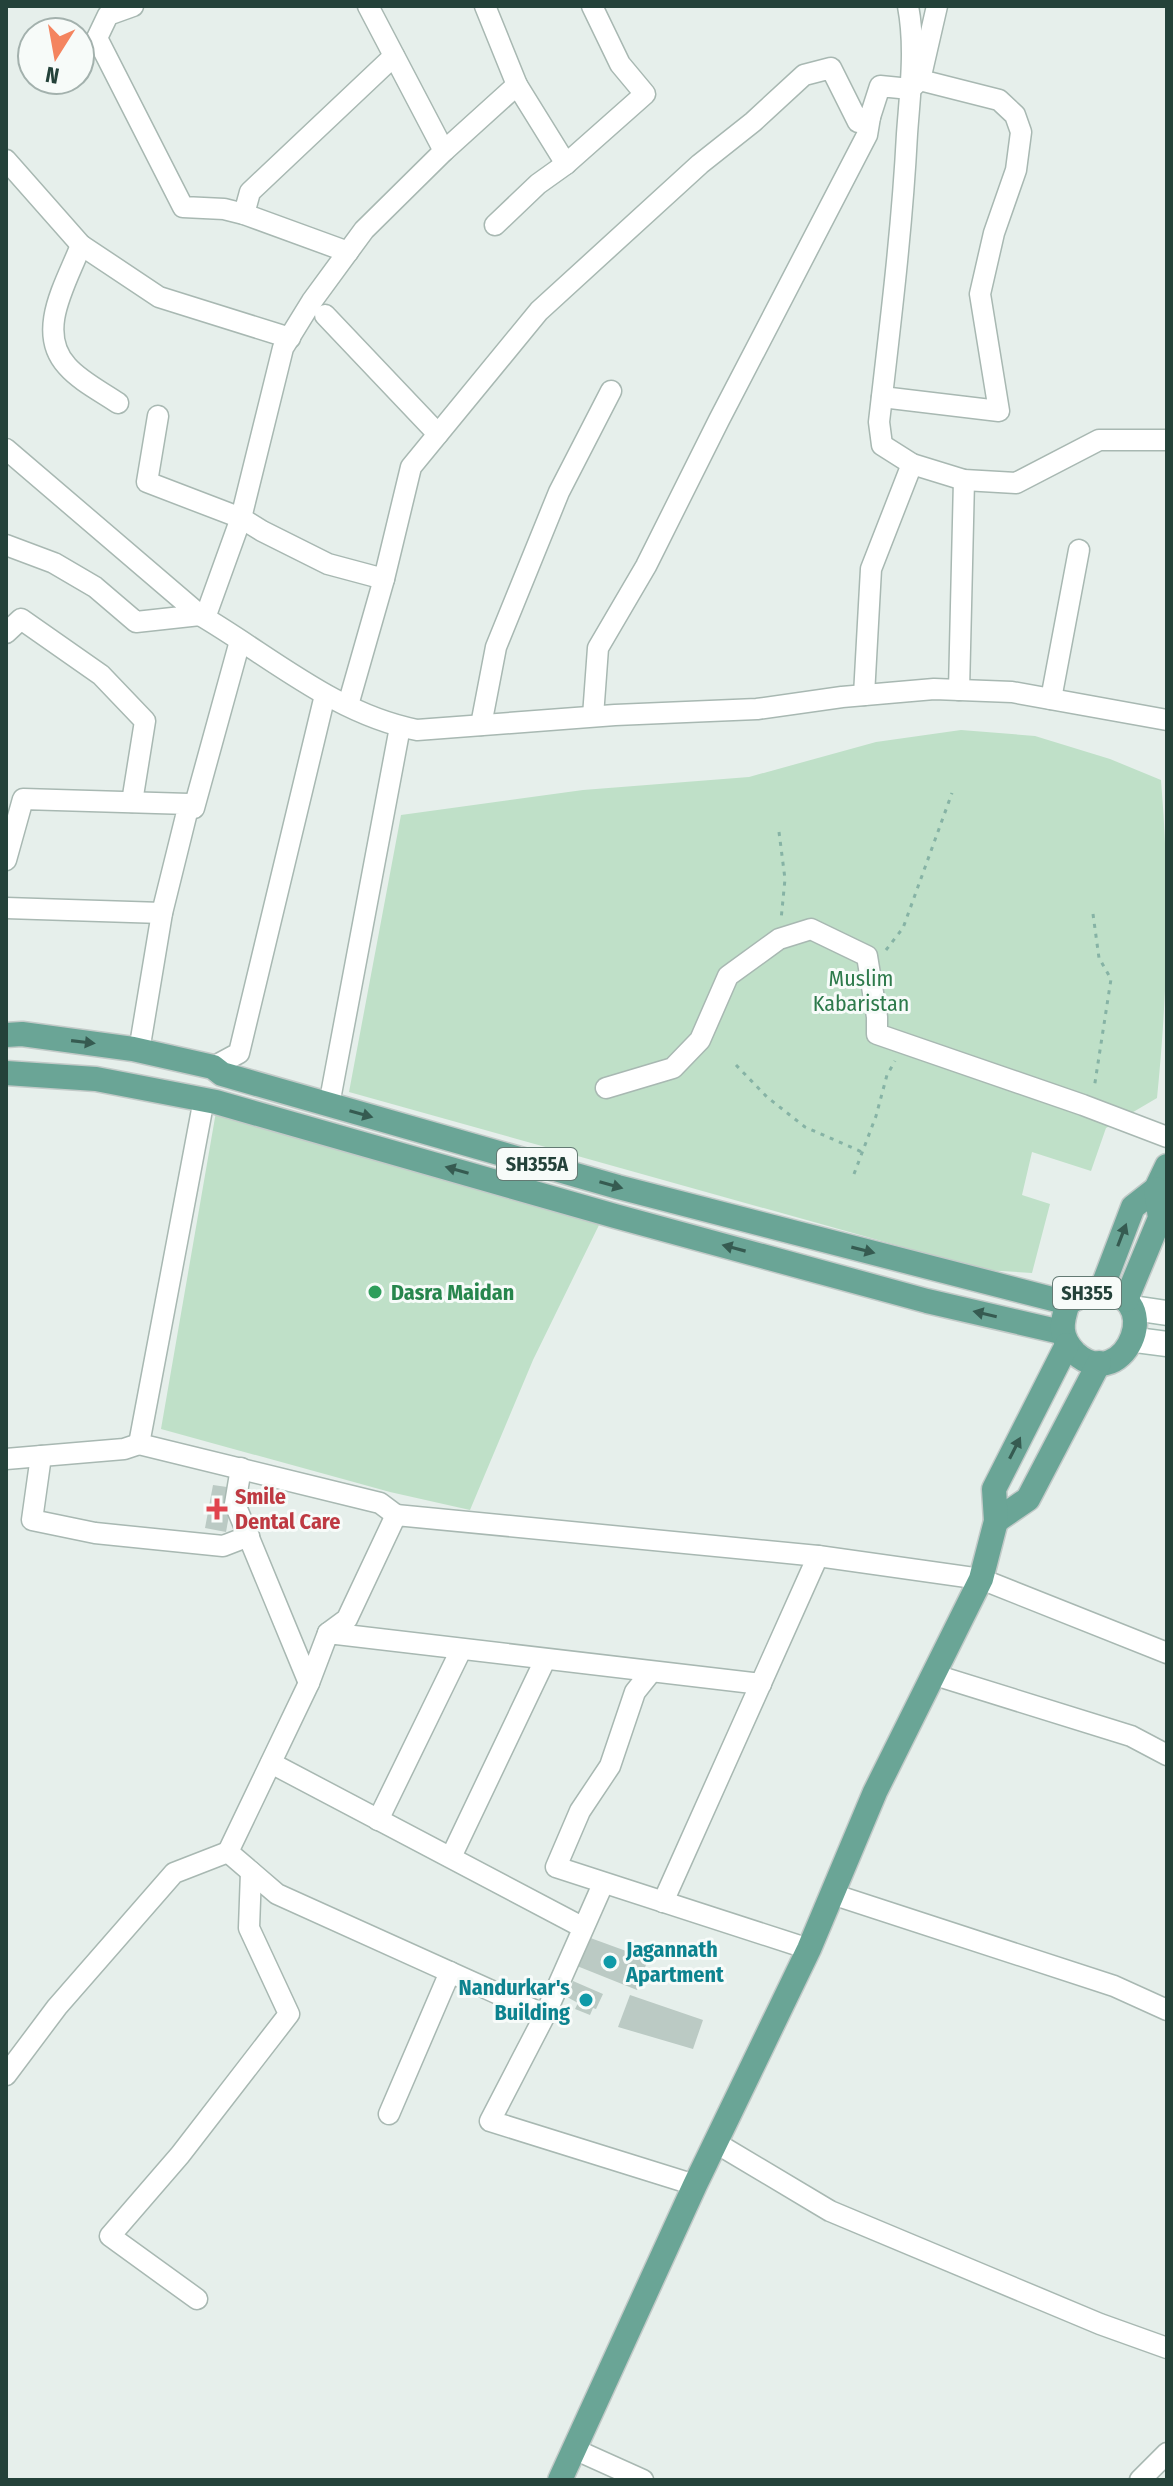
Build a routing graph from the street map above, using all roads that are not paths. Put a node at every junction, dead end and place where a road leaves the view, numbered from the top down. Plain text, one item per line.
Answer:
1 (133, 6) edge
2 (368, 6) edge
3 (485, 6) edge
4 (592, 6) edge
5 (908, 6) edge
6 (937, 6) edge
7 (394, 56) junction
8 (517, 85) junction
9 (915, 85) junction
10 (870, 117) junction
11 (444, 151) junction
12 (6, 160) edge
13 (566, 164) junction
14 (244, 214) junction
15 (495, 225) dead end
16 (81, 245) junction
17 (348, 252) junction
18 (325, 315) dead end
19 (290, 338) junction
20 (611, 391) dead end
21 (882, 397) junction
22 (118, 403) dead end
23 (158, 416) dead end
24 (438, 434) junction
25 (1167, 440) edge
26 (6, 449) edge
27 (912, 464) junction
28 (964, 480) junction
29 (241, 518) junction
30 (6, 545) edge
31 (1079, 550) dead end
32 (384, 579) junction
33 (200, 615) junction
34 (6, 633) edge
35 (240, 641) junction
36 (959, 690) junction
37 (325, 695) junction
38 (864, 695) junction
39 (1051, 699) junction
40 (348, 705) junction
41 (593, 716) junction
42 (1167, 720) edge
43 (481, 725) junction
44 (400, 727) junction
45 (132, 802) junction
46 (189, 804) junction
47 (6, 860) edge
48 (6, 908) edge
49 (162, 913) junction
50 (6, 1035) edge
51 (139, 1051) junction
52 (213, 1067) junction
53 (6, 1073) edge
54 (606, 1088) dead end
55 (204, 1099) junction
56 (329, 1105) junction
57 (1167, 1137) edge
58 (1167, 1166) edge
59 (1156, 1189) junction
60 (686, 1205) junction
61 (681, 1233) junction
62 (1101, 1291) junction
63 (1068, 1303) junction
64 (1130, 1304) junction
65 (1167, 1313) edge
66 (1064, 1338) junction
67 (1136, 1340) junction
68 (1167, 1344) edge
69 (1099, 1363) junction
70 (139, 1444) junction
71 (41, 1456) junction
72 (6, 1459) edge
73 (241, 1468) junction
74 (396, 1515) junction
75 (996, 1521) junction
76 (249, 1536) junction
77 (818, 1556) junction
78 (981, 1579) junction
79 (328, 1633) junction
80 (461, 1650) junction
81 (1167, 1653) edge
82 (545, 1660) junction
83 (651, 1672) junction
84 (935, 1675) junction
85 (309, 1683) junction
86 (761, 1684) junction
87 (1167, 1755) edge
88 (271, 1763) junction
89 (378, 1820) junction
90 (228, 1852) junction
91 (451, 1857) junction
92 (251, 1872) junction
93 (603, 1884) junction
94 (832, 1894) junction
95 (663, 1902) junction
96 (582, 1927) junction
97 (809, 1949) junction
98 (450, 1972) junction
99 (1167, 2010) edge
100 (545, 2015) junction
101 (6, 2075) edge
102 (389, 2114) dead end
103 (716, 2143) junction
104 (695, 2185) junction
105 (197, 2299) dead end
106 (1167, 2348) edge
107 (574, 2449) junction
108 (1167, 2453) edge
109 (560, 2480) edge
110 (643, 2480) edge
111 (1140, 2480) edge

1 - 14 street
2 - 7 street
3 - 8 street
4 - 13 street
5 - 9 street
6 - 9 street
7 - 11 street
7 - 14 street
8 - 11 street
8 - 13 street
9 - 10 street
9 - 21 street
9 - 21 street
10 - 24 street
10 - 41 street
11 - 17 street
12 - 16 street
13 - 15 street
14 - 17 street
16 - 19 street
16 - 22 street
17 - 19 street
18 - 24 street
19 - 29 street
20 - 43 street
21 - 27 street
23 - 29 street
24 - 32 street
25 - 28 street
26 - 33 street
27 - 28 street
27 - 38 street
28 - 36 street
29 - 32 street
29 - 33 street
30 - 33 street
31 - 39 street
32 - 40 street
33 - 35 street
34 - 45 street
35 - 37 street
35 - 46 street
36 - 38 street
36 - 39 street
37 - 40 street
37 - 52 street
38 - 41 street
39 - 42 street
40 - 44 street
41 - 43 street
43 - 44 street
44 - 56 street
45 - 46 street
45 - 47 street
46 - 49 street
48 - 49 street
49 - 51 street
50 -> 51 main road, SH355A
51 - 52 main road, SH355A
52 - 55 main road
52 - 56 main road, SH355A
53 - 55 main road, SH355A
54 - 57 street
61 -> 55 main road, SH355A
55 - 70 street
56 -> 60 main road, SH355A
58 - 59 main road, SH355
62 -> 59 main road, SH355
59 - 64 main road, SH355
60 - 61 main road
60 -> 63 main road, SH355A
66 -> 61 main road, SH355A
62 - 63 main road, SH355
62 - 64 main road, SH355
63 - 66 main road, SH355
64 - 65 street
64 - 67 main road, SH355
66 - 69 main road
75 -> 66 main road, SH355
67 - 68 street
67 - 69 main road
69 - 75 main road
70 - 71 street
70 - 73 street
71 - 72 street
71 - 76 street
73 - 74 street
73 - 76 street
74 - 77 street
74 - 79 street
75 - 78 main road
76 - 85 street
77 - 78 street
77 - 86 street
78 - 81 street
78 - 84 main road
79 - 80 street
79 - 85 street
80 - 82 street
80 - 89 street
82 - 83 street
82 - 91 street
83 - 86 street
83 - 93 street
84 - 87 street
84 - 94 main road
85 - 88 street
86 - 95 street
88 - 89 street
88 - 90 street
89 - 91 street
90 - 92 street
90 - 101 street
91 - 96 street
92 - 98 street
92 - 105 street
93 - 95 street
93 - 96 street
94 - 97 main road
94 - 99 street
95 - 97 street
96 - 100 street
97 - 103 main road
98 - 100 street
98 - 102 street
100 - 104 street
103 - 104 main road
103 - 106 street
104 - 107 main road
107 - 109 main road
107 - 110 street
108 - 111 street

